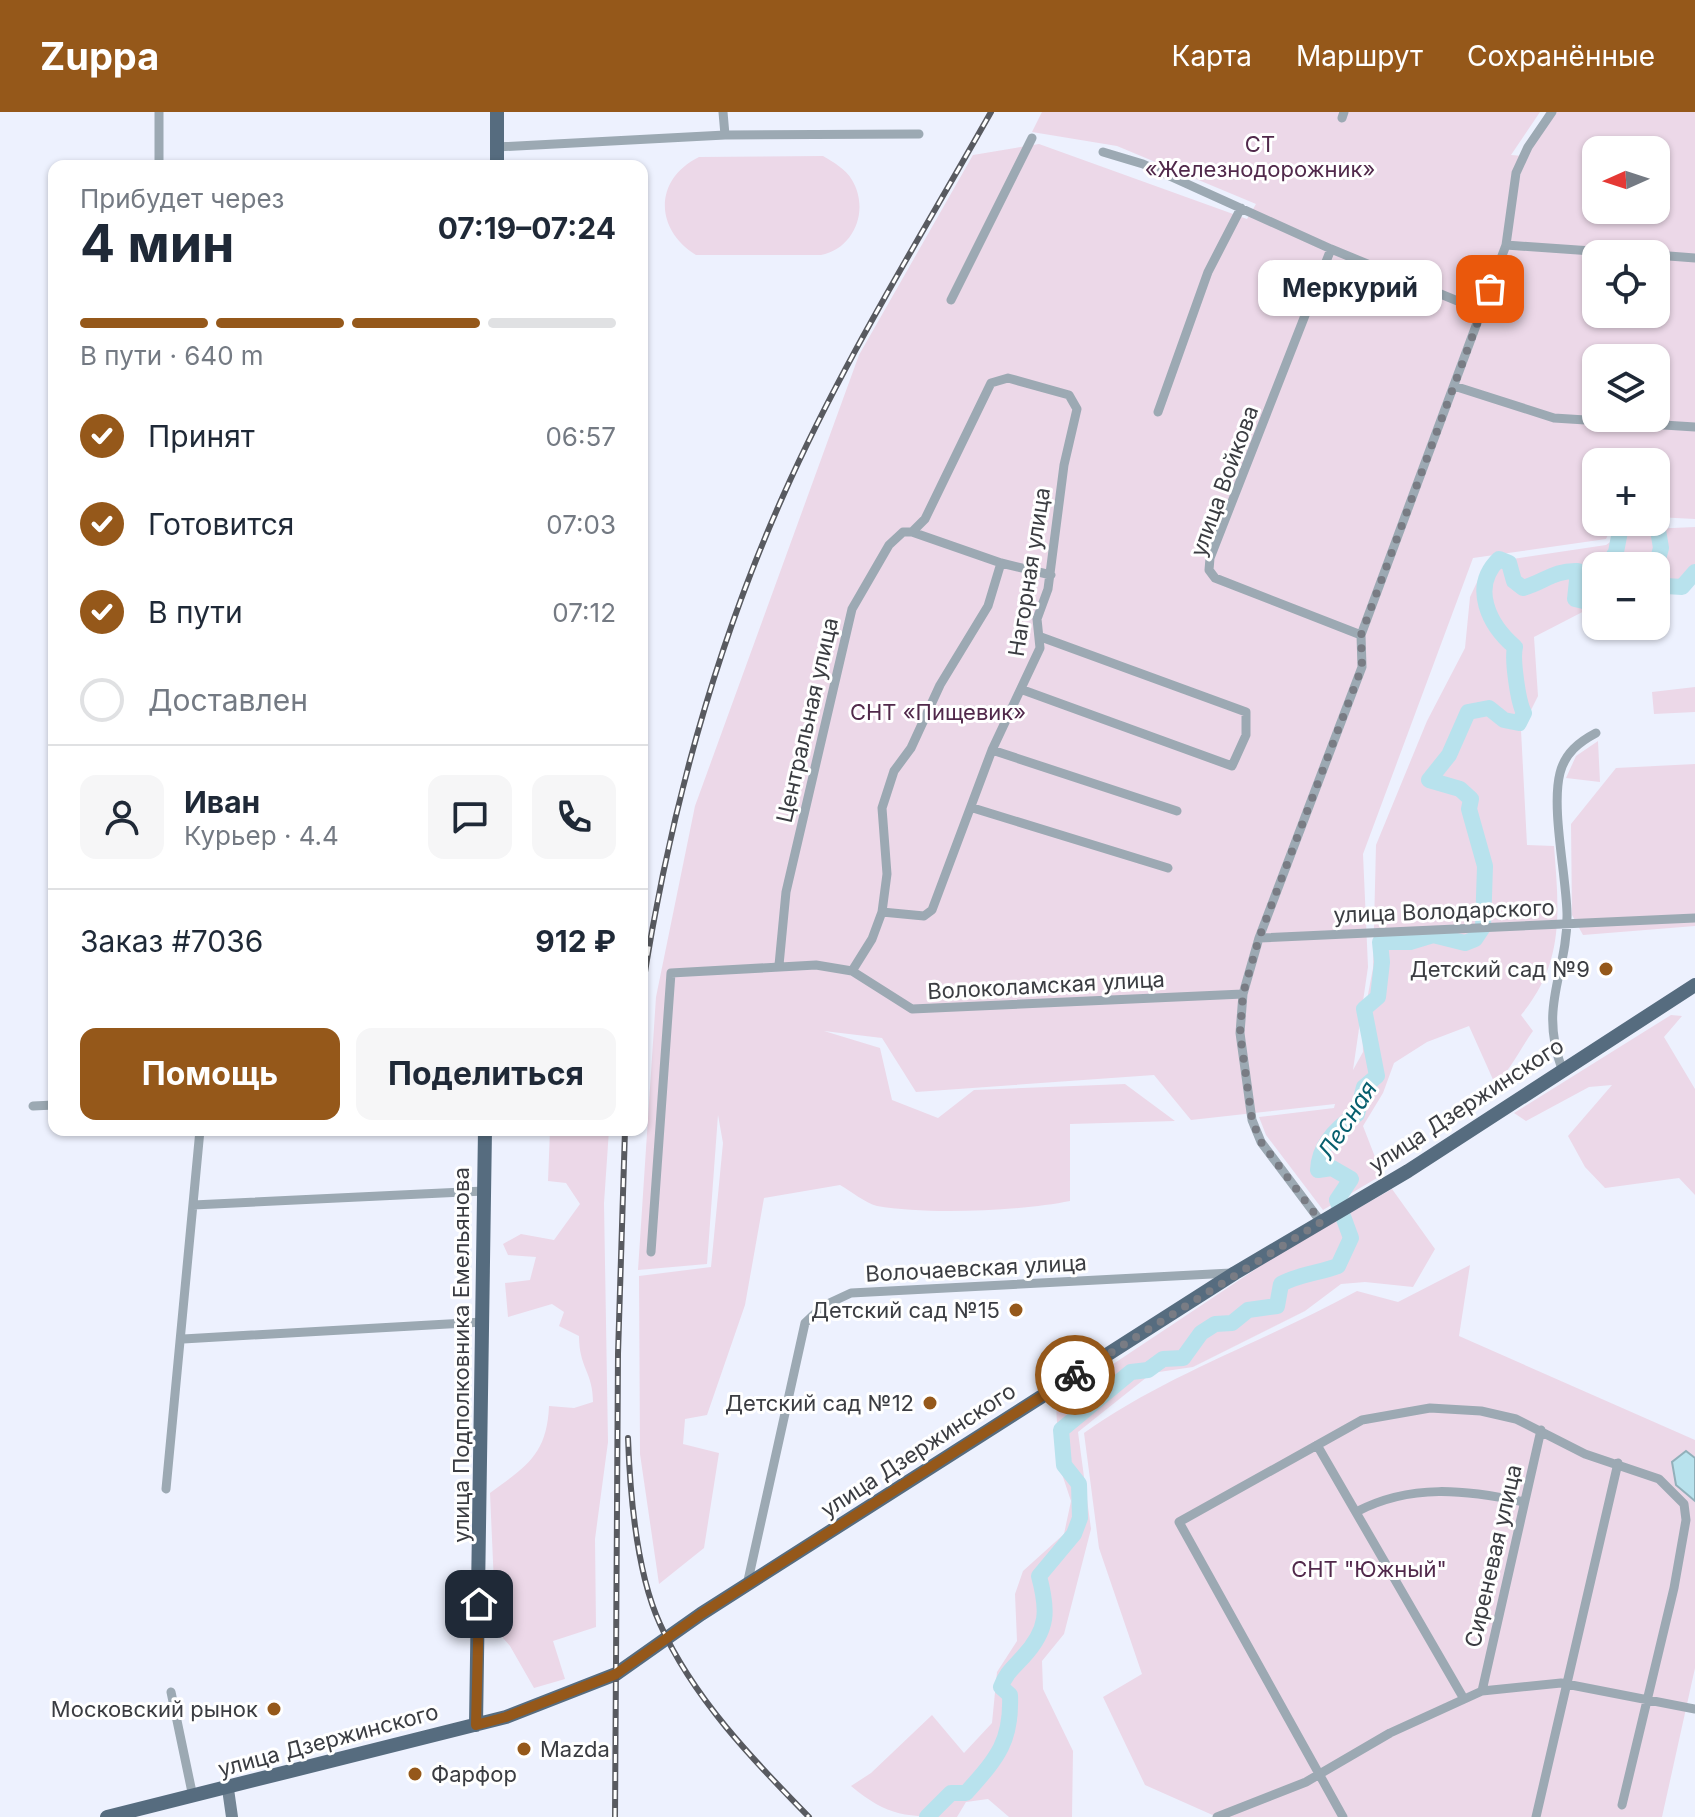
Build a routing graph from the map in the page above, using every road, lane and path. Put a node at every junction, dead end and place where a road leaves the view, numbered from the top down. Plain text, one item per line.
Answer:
1 (159, 112) edge
2 (723, 112) edge
3 (1552, 112) edge
4 (497, 113) edge
5 (919, 134) dead end
6 (725, 135) junction
7 (1032, 138) dead end
8 (497, 147) junction
9 (1103, 152) dead end
10 (159, 160) edge
11 (497, 160) edge
12 (1241, 208) junction
13 (1506, 245) junction
14 (1331, 249) junction
15 (1582, 250) edge
16 (1670, 256) edge
17 (1695, 258) edge
18 (951, 300) dead end
19 (1482, 311) junction
20 (1454, 386) junction
21 (1077, 409) joint
22 (1158, 412) dead end
23 (1695, 427) edge
24 (912, 532) junction
25 (1001, 563) junction
26 (1051, 575) junction
27 (1361, 635) junction
28 (1041, 637) junction
29 (1023, 690) junction
30 (1596, 733) dead end
31 (992, 750) junction
32 (973, 808) junction
33 (1177, 811) dead end
34 (1168, 868) dead end
35 (882, 912) junction
36 (1695, 918) edge
37 (1567, 924) junction
38 (1259, 938) junction
39 (779, 965) junction
40 (852, 971) junction
41 (1695, 985) edge
42 (1243, 994) junction
43 (1562, 1069) junction
44 (48, 1105) edge
45 (33, 1106) dead end
46 (199, 1136) edge
47 (485, 1136) edge
48 (484, 1191) junction
49 (193, 1205) junction
50 (1321, 1222) junction
51 (651, 1252) dead end
52 (1235, 1273) junction
53 (483, 1322) junction
54 (183, 1339) junction
55 (1541, 1430) junction
56 (1317, 1445) junction
57 (1618, 1463) junction
58 (166, 1489) dead end
59 (1524, 1502) junction
60 (1356, 1512) junction
61 (747, 1585) junction
62 (1566, 1684) junction
63 (1482, 1691) junction
64 (171, 1692) dead end
65 (1649, 1698) junction
66 (1464, 1699) junction
67 (1695, 1709) edge
68 (476, 1725) junction
69 (1320, 1774) junction
70 (228, 1789) junction
71 (193, 1797) junction
72 (1622, 1805) dead end
73 (107, 1817) edge
74 (232, 1817) edge
75 (1217, 1817) edge
76 (1343, 1817) edge
77 (1536, 1817) edge

1 - 10 street
2 - 6 street
3 - 13 street
4 - 8 main road
5 - 6 street
6 - 8 street
7 - 18 street
8 - 11 main road
9 - 12 street
12 - 14 street
12 - 22 street
13 - 15 street
13 - 19 street
14 - 19 street
14 - 27 street, улица Войкова
16 - 17 street
19 - 20 street
20 - 23 street
20 - 27 street
21 - 24 street, Центральная улица
21 - 26 street, Нагорная улица
24 - 25 street
24 - 39 street, Центральная улица
25 - 26 street
25 - 35 street
26 - 28 street, Нагорная улица
27 - 38 street
28 - 29 street, Нагорная улица
28 - 29 street
29 - 31 street, Нагорная улица
30 - 37 street, улица Володарского
31 - 32 street, Нагорная улица
31 - 33 street
32 - 34 street
32 - 35 street, Нагорная улица
35 - 40 street
36 - 37 street
37 - 38 street, улица Володарского
37 - 43 street
38 - 42 street
39 - 40 street, Волоколамская улица
39 - 51 street, Волоколамская улица
40 - 42 street, Волоколамская улица
41 - 43 main road, улица Дзержинского
42 - 50 street
43 - 50 main road, улица Дзержинского
44 - 45 street
46 - 49 street
47 - 48 main road, улица Подполковника Емельянова
48 - 49 street
48 - 53 main road, улица Подполковника Емельянова
49 - 54 street
50 - 52 main road, улица Дзержинского
52 - 61 main road, улица Дзержинского
52 - 61 street, Волочаевская улица
53 - 54 street
53 - 68 main road, улица Подполковника Емельянова
54 - 58 street
55 - 56 street
55 - 57 street
55 - 59 street, Сиреневая улица
56 - 60 street
56 - 69 street
57 - 62 street
57 - 65 street
59 - 60 street
59 - 63 street, Сиреневая улица
60 - 66 street
61 - 68 main road, улица Дзержинского
62 - 63 street
62 - 65 street
62 - 77 street
63 - 66 street
64 - 71 street
65 - 67 street
65 - 72 street
66 - 69 street
68 - 70 main road, улица Дзержинского
69 - 75 street
69 - 76 street
70 - 71 main road, улица Дзержинского
70 - 74 main road
71 - 73 main road, улица Дзержинского

